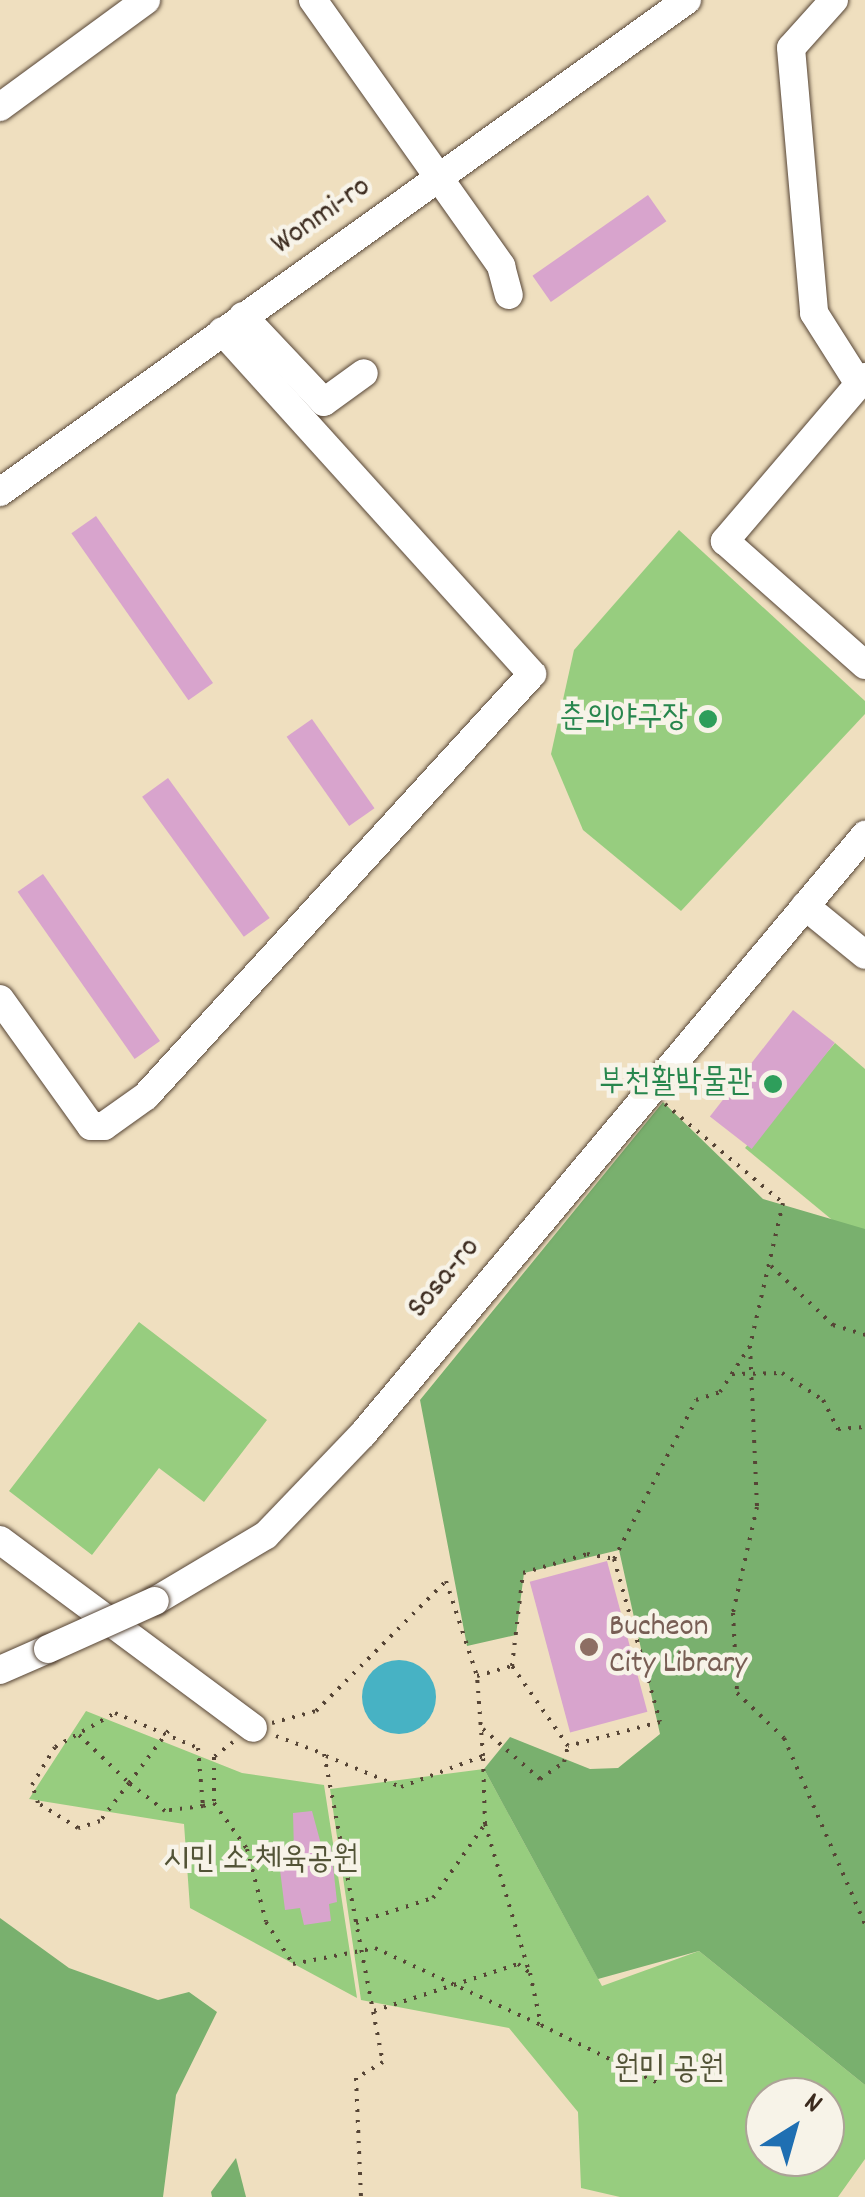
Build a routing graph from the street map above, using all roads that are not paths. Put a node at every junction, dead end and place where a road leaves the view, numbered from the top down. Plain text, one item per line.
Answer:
1 (146, 0) edge
2 (313, 0) edge
3 (687, 0) edge
4 (834, 0) edge
5 (0, 107) edge
6 (436, 179) junction
7 (509, 295) dead end
8 (233, 324) junction
9 (364, 374) dead end
10 (862, 380) edge
11 (0, 492) edge
12 (865, 665) edge
13 (865, 835) edge
14 (805, 906) junction
15 (865, 954) edge
16 (0, 1000) edge
17 (0, 1540) edge
18 (0, 1670) edge
19 (253, 1728) road end

1 - 5 street
2 - 6 street
3 - 6 street, Wonmi-ro
4 - 10 street
6 - 7 street
6 - 8 street, Wonmi-ro
8 - 9 street
8 - 11 street, Wonmi-ro
8 - 16 street
10 - 12 street
13 - 14 street, Sosa-ro
14 - 15 street
14 - 18 street, Sosa-ro, bridge
17 - 19 street

